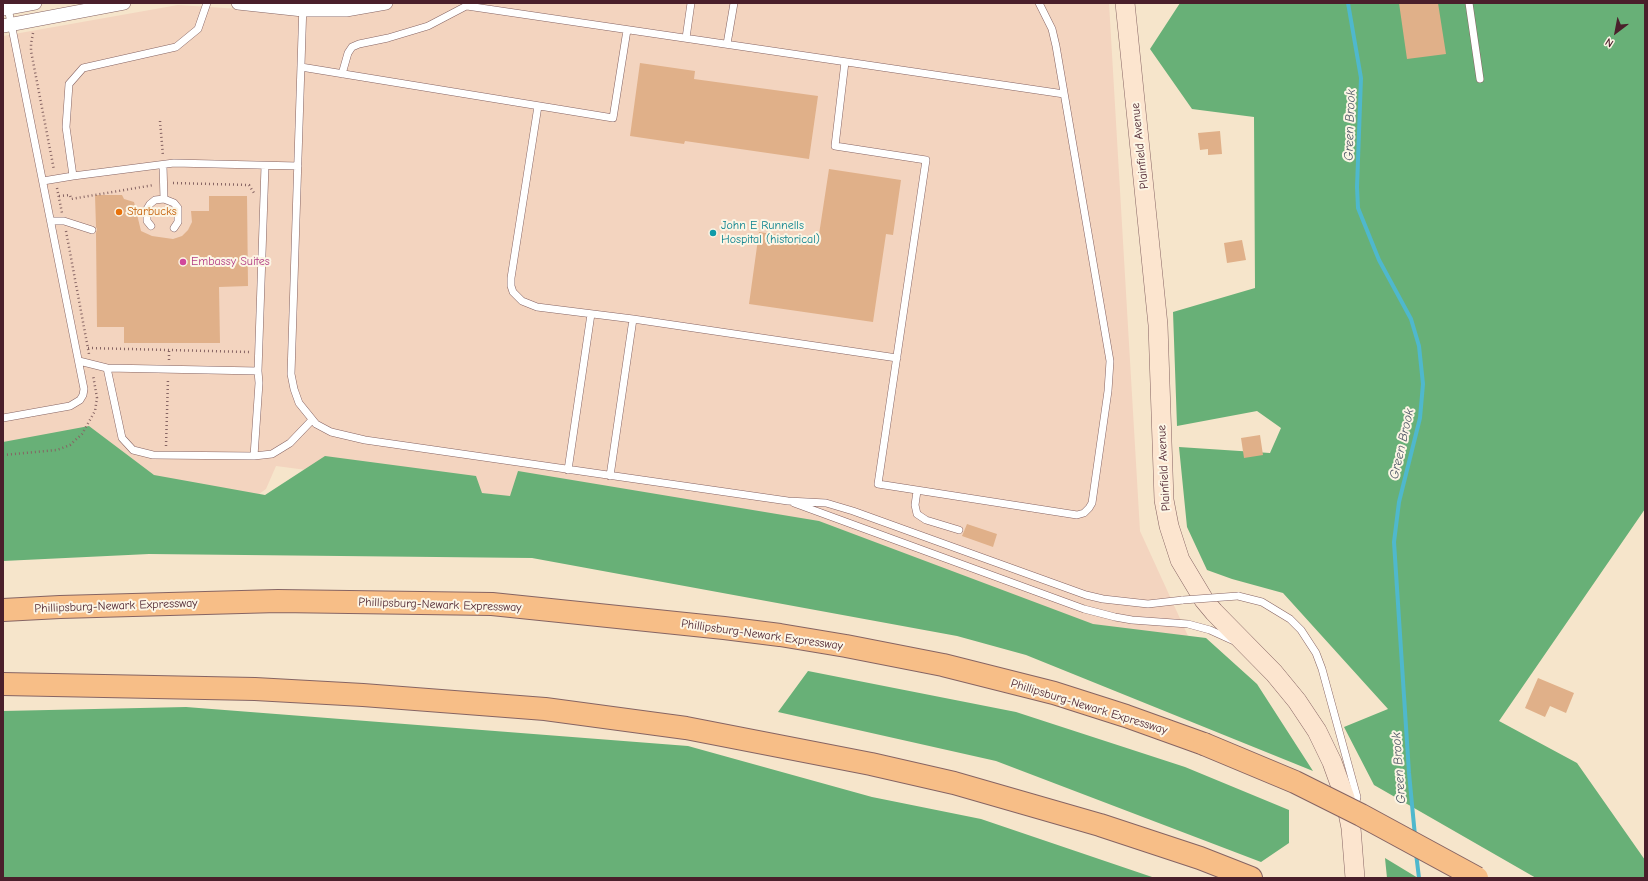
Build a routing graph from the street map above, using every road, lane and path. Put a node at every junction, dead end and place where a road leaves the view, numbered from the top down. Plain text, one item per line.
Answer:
1 (35, 3) edge
2 (124, 3) edge
3 (207, 3) edge
4 (238, 3) edge
5 (386, 3) edge
6 (691, 3) edge
7 (734, 3) edge
8 (1039, 3) edge
9 (1125, 3) edge
10 (1469, 3) edge
11 (470, 5) edge
12 (303, 7) edge
13 (6, 9) edge
14 (8, 26) edge
15 (627, 30) junction
16 (686, 38) junction
17 (727, 44) junction
18 (845, 62) junction
19 (301, 67) junction
20 (342, 74) junction
21 (1480, 79) dead end
22 (1064, 94) junction
23 (538, 106) junction
24 (160, 121) dead end
25 (163, 165) junction
26 (264, 166) junction
27 (298, 166) junction
28 (73, 176) junction
29 (43, 181) junction
30 (164, 184) junction
31 (59, 196) dead end
32 (255, 196) dead end
33 (164, 199) junction
34 (51, 221) junction
35 (151, 226) dead end
36 (174, 228) dead end
37 (92, 230) dead end
38 (591, 314) junction
39 (633, 319) junction
40 (250, 344) dead end
41 (169, 350) junction
42 (897, 358) junction
43 (79, 361) junction
44 (91, 364) junction
45 (107, 368) junction
46 (168, 369) junction
47 (258, 371) junction
48 (3, 418) edge
49 (312, 420) junction
50 (3, 454) edge
51 (165, 455) junction
52 (254, 456) junction
53 (568, 470) junction
54 (610, 476) junction
55 (917, 491) junction
56 (788, 501) junction
57 (959, 530) dead end
58 (3, 610) edge
59 (1247, 646) junction
60 (3, 684) edge
61 (1351, 828) junction
62 (1251, 878) edge
63 (1355, 878) edge
64 (1477, 878) edge

1 - 13 street
2 - 14 street
3 - 28 lane
4 - 12 street
5 - 12 street
6 - 16 lane
7 - 17 lane
8 - 22 lane
9 - 59 main road, Plainfield Avenue
10 - 21 lane
11 - 15 lane
11 - 20 lane
12 - 19 lane
13 - 14 lane
14 - 29 lane
15 - 16 lane
15 - 23 lane
16 - 17 lane
17 - 18 lane
18 - 22 lane
18 - 42 lane
19 - 20 lane
19 - 27 lane
20 - 23 lane
22 - 55 lane
23 - 38 lane
24 - 25 path
25 - 26 lane
25 - 28 lane
25 - 30 lane
26 - 27 lane
26 - 47 lane
27 - 49 lane
28 - 29 lane
29 - 34 lane
30 - 31 path
30 - 32 path
30 - 33 lane
33 - 35 lane
33 - 36 lane
34 - 37 lane
34 - 43 lane
38 - 39 lane
38 - 53 lane
39 - 42 lane
39 - 54 lane
40 - 41 path
41 - 44 path
41 - 46 path
42 - 55 lane
43 - 44 lane
43 - 48 lane
44 - 45 lane
44 - 50 path
45 - 46 lane
45 - 51 lane
46 - 47 lane
46 - 51 path
47 - 52 lane
49 - 52 lane
49 - 53 lane
51 - 52 lane
53 - 54 lane
54 - 56 lane
55 - 57 lane
56 - 59 lane
56 - 61 lane, bridge
58 - 64 highway, Phillipsburg-Newark Expressway, bridge
59 - 61 main road, Plainfield Avenue
60 - 62 highway
61 - 63 main road, Plainfield Avenue

